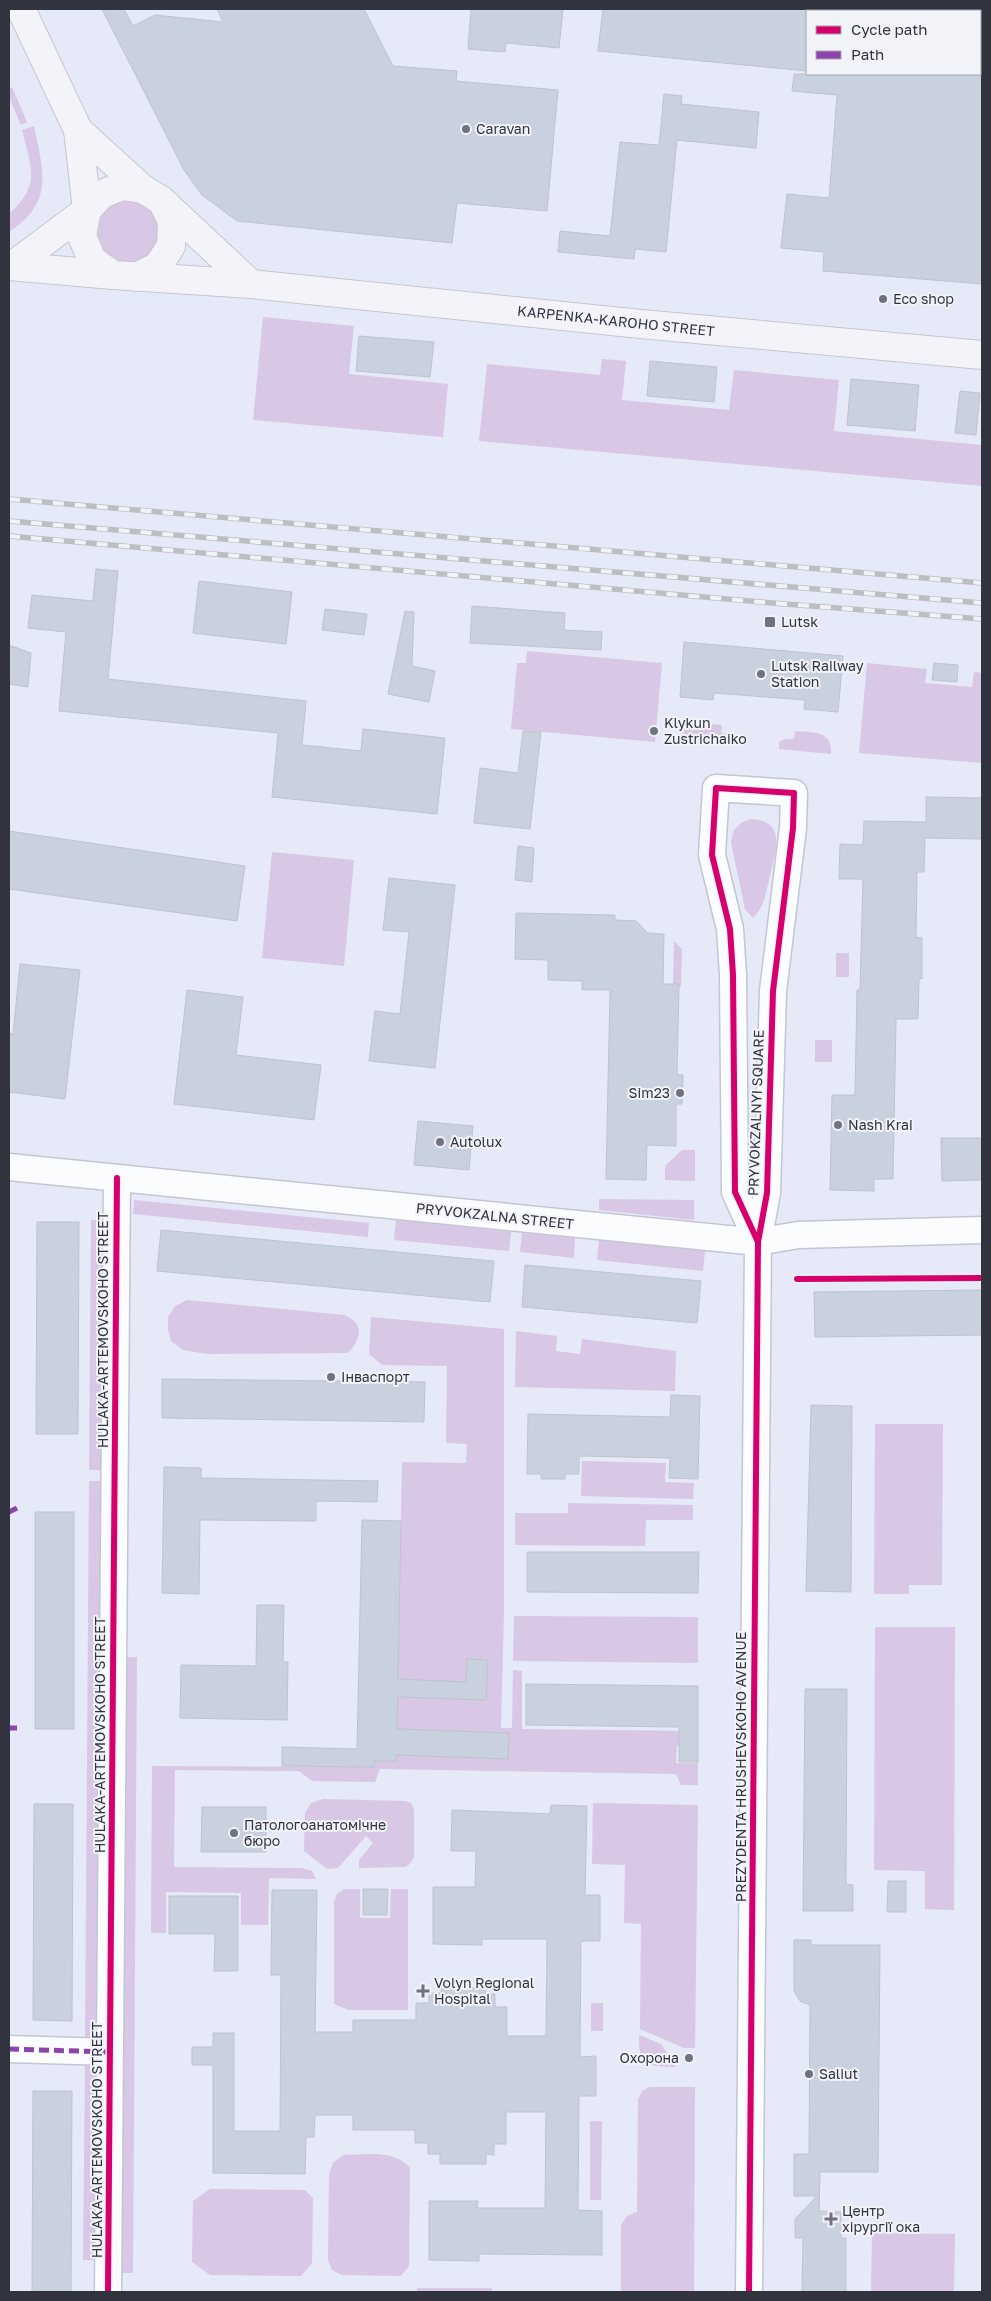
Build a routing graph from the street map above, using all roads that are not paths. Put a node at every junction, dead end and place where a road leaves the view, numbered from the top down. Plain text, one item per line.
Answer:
1 (21, 9) edge
2 (78, 130) junction
3 (152, 194) junction
4 (87, 210) junction
5 (11, 266) edge
6 (125, 276) junction
7 (251, 284) junction
8 (982, 356) edge
9 (9, 1167) edge
10 (117, 1178) junction
11 (982, 1230) edge
12 (758, 1242) junction
13 (9, 2049) edge
14 (110, 2052) junction
15 (108, 2292) edge
16 (749, 2292) edge

1 - 2 main road
2 - 3 main road
2 - 4 main road
3 - 4 main road
3 - 6 main road
3 - 7 main road
4 - 5 main road
4 - 6 main road
5 - 6 main road, KARPENKA-KAROHO STREET
6 - 7 main road, KARPENKA-KAROHO STREET
7 - 8 main road, KARPENKA-KAROHO STREET
9 - 10 street, PRYVOKZALNA STREET
10 - 12 street, PRYVOKZALNA STREET
10 - 14 street, HULAKA-ARTEMOVSKOHO STREET
11 - 12 street, PRYVOKZALNA STREET
12 - 12 street, PRYVOKZALNYI SQUARE
12 - 16 street, PREZYDENTA HRUSHEVSKOHO AVENUE
13 - 14 street
14 - 15 street, HULAKA-ARTEMOVSKOHO STREET

